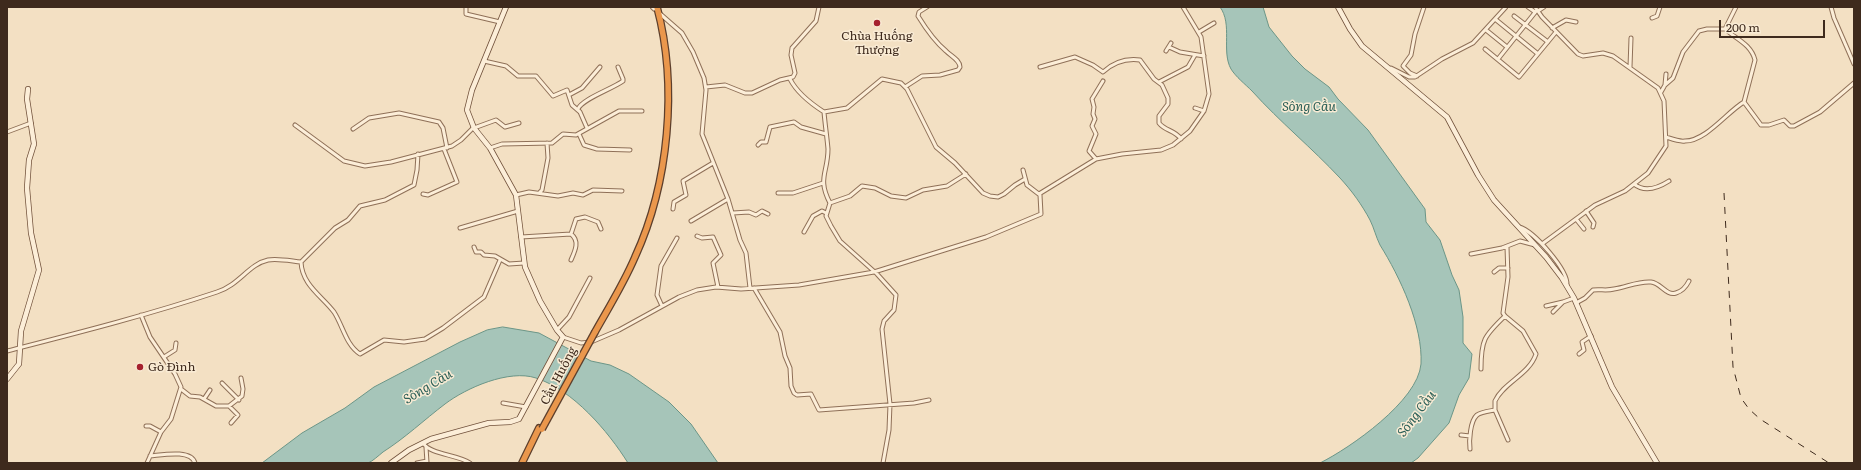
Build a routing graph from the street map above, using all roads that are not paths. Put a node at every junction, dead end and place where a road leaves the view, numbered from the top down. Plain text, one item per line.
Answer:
1 (466, 7) edge
2 (506, 7) edge
3 (819, 7) edge
4 (927, 7) edge
5 (1183, 7) edge
6 (1338, 7) edge
7 (1424, 7) edge
8 (1506, 7) edge
9 (1528, 7) edge
10 (1544, 7) edge
11 (1660, 7) edge
12 (1736, 7) edge
13 (1832, 7) edge
14 (655, 8) edge
15 (1536, 10) edge
16 (1514, 16) dead end
17 (1652, 18) dead end
18 (1495, 19) junction
19 (500, 22) junction
20 (1576, 22) dead end
21 (1214, 23) dead end
22 (1525, 25) junction
23 (1552, 28) junction
24 (1725, 29) junction
25 (1486, 30) junction
26 (1200, 32) junction
27 (1556, 32) junction
28 (1516, 36) junction
29 (1631, 38) dead end
30 (1548, 42) junction
31 (1507, 48) junction
32 (1485, 49) dead end
33 (1166, 51) dead end
34 (1538, 54) junction
35 (1196, 55) junction
36 (1204, 56) junction
37 (1498, 59) junction
38 (484, 61) junction
39 (1854, 64) edge
40 (1386, 66) junction
41 (600, 67) dead end
42 (618, 67) dead end
43 (1040, 67) dead end
44 (1630, 67) junction
45 (1666, 74) dead end
46 (1417, 76) junction
47 (790, 79) junction
48 (1103, 81) dead end
49 (1158, 82) junction
50 (1854, 83) edge
51 (1665, 85) junction
52 (706, 87) junction
53 (905, 87) junction
54 (28, 89) dead end
55 (1661, 92) junction
56 (569, 95) junction
57 (1744, 102) junction
58 (1195, 108) dead end
59 (578, 109) junction
60 (642, 111) dead end
61 (1204, 111) junction
62 (824, 112) junction
63 (31, 123) junction
64 (519, 123) dead end
65 (295, 125) dead end
66 (474, 127) junction
67 (587, 128) junction
68 (353, 129) dead end
69 (7, 132) edge
70 (580, 134) junction
71 (826, 134) junction
72 (1666, 137) junction
73 (1181, 139) junction
74 (547, 143) junction
75 (758, 145) dead end
76 (446, 148) junction
77 (490, 148) junction
78 (630, 150) dead end
79 (418, 154) junction
80 (1096, 159) junction
81 (713, 163) junction
82 (1023, 170) dead end
83 (966, 174) junction
84 (1025, 179) junction
85 (1669, 181) dead end
86 (823, 183) junction
87 (1634, 184) junction
88 (622, 191) dead end
89 (540, 192) junction
90 (778, 193) dead end
91 (422, 194) dead end
92 (1039, 194) junction
93 (516, 195) junction
94 (728, 199) junction
95 (830, 203) junction
96 (673, 209) dead end
97 (1586, 211) junction
98 (518, 212) junction
99 (733, 213) junction
100 (826, 213) junction
101 (768, 214) dead end
102 (1576, 219) junction
103 (691, 221) dead end
104 (1519, 226) junction
105 (1593, 227) dead end
106 (460, 228) dead end
107 (601, 229) dead end
108 (1584, 229) dead end
109 (804, 232) dead end
110 (570, 234) junction
111 (697, 236) dead end
112 (521, 237) junction
113 (677, 238) dead end
114 (1542, 244) junction
115 (1536, 246) junction
116 (474, 247) dead end
117 (1506, 247) junction
118 (1471, 254) dead end
119 (500, 260) junction
120 (571, 260) dead end
121 (301, 262) junction
122 (524, 263) junction
123 (1508, 268) junction
124 (874, 272) junction
125 (1494, 272) dead end
126 (590, 278) dead end
127 (1689, 281) dead end
128 (1567, 285) junction
129 (718, 287) junction
130 (752, 288) junction
131 (1575, 300) junction
132 (1562, 302) junction
133 (662, 306) junction
134 (1546, 306) dead end
135 (1553, 312) dead end
136 (142, 315) junction
137 (1505, 316) junction
138 (557, 330) junction
139 (1590, 336) junction
140 (562, 338) junction
141 (176, 344) dead end
142 (20, 348) junction
143 (7, 351) edge
144 (1579, 354) dead end
145 (164, 357) junction
146 (1481, 369) dead end
147 (241, 378) dead end
148 (7, 379) edge
149 (222, 383) dead end
150 (180, 390) junction
151 (210, 390) dead end
152 (204, 399) junction
153 (238, 400) junction
154 (929, 400) dead end
155 (503, 404) dead end
156 (890, 404) junction
157 (229, 406) junction
158 (526, 407) junction
159 (1495, 410) junction
160 (231, 423) dead end
161 (146, 426) dead end
162 (541, 429) junction
163 (161, 432) junction
164 (1461, 435) dead end
165 (1470, 436) junction
166 (1508, 440) dead end
167 (424, 445) junction
168 (1470, 449) dead end
169 (150, 456) junction
170 (427, 462) edge
171 (147, 463) edge
172 (195, 463) edge
173 (391, 463) edge
174 (417, 463) edge
175 (470, 463) edge
176 (522, 463) edge
177 (526, 463) edge
178 (883, 463) edge
179 (1657, 463) edge

1 - 19 street
2 - 19 street
3 - 47 street
4 - 53 street
5 - 26 street
6 - 40 street
7 - 46 street
8 - 18 street
9 - 15 street
10 - 15 street
11 - 17 street
12 - 24 street
13 - 39 street
14 - 52 street
14 - 162 highway, Cầu Huống, bridge
15 - 22 street
15 - 23 street
16 - 22 street
18 - 25 street
18 - 28 street
19 - 38 street
20 - 23 street
21 - 26 street
22 - 28 street
22 - 30 street
23 - 27 street
24 - 51 street
24 - 57 street
25 - 31 street
25 - 46 street
26 - 36 street
27 - 30 street
27 - 44 street
28 - 31 street
28 - 34 street
29 - 44 street
30 - 34 street
31 - 37 street
32 - 37 street
33 - 35 street
34 - 37 street
35 - 36 street
35 - 49 street
36 - 61 street
38 - 56 street
38 - 66 street
40 - 46 street
40 - 104 street
41 - 56 street
42 - 59 street
43 - 49 street
44 - 55 street
45 - 51 street
47 - 52 street
47 - 62 street
48 - 80 street
49 - 73 street
50 - 57 street
51 - 55 street
52 - 81 street
53 - 62 street
53 - 83 street
54 - 63 street
55 - 72 street
56 - 59 street
57 - 72 street
58 - 61 street
59 - 67 street
60 - 67 street
61 - 73 street
62 - 71 street
63 - 69 street
63 - 142 street
64 - 66 street
65 - 79 street
66 - 76 street
66 - 77 street
67 - 70 street
68 - 76 street
70 - 74 street
70 - 78 street
71 - 75 street
71 - 86 street
72 - 87 street
73 - 80 street
74 - 77 street
74 - 89 street
76 - 79 street
76 - 91 street
77 - 93 street
79 - 121 street
80 - 92 street
81 - 94 street
81 - 96 street
82 - 84 street
83 - 84 street
83 - 95 street
84 - 92 street
85 - 87 street
86 - 90 street
86 - 95 street
87 - 97 street
88 - 89 street
89 - 93 street
92 - 124 street
93 - 98 street
94 - 99 street
94 - 103 street
95 - 100 street
97 - 102 street
97 - 105 street
98 - 106 street
98 - 112 street
99 - 101 street
99 - 130 street
100 - 109 street
100 - 124 street
102 - 108 street
102 - 114 street
104 - 114 street
104 - 115 street
107 - 110 street
110 - 112 street
110 - 120 street
111 - 129 street
112 - 122 street
113 - 133 street
114 - 128 street
115 - 117 street
115 - 128 street
116 - 119 street
117 - 118 street
117 - 123 street
119 - 121 street
119 - 122 street
121 - 136 street
122 - 138 street
123 - 125 street
123 - 137 street
124 - 130 street
124 - 156 street
126 - 138 street
127 - 131 street
128 - 131 street
129 - 130 street
129 - 133 street
130 - 156 street
131 - 132 street
131 - 139 street
132 - 134 street
132 - 135 street
133 - 140 street
136 - 142 street
136 - 145 street
137 - 146 street
137 - 159 street
138 - 140 street
139 - 144 street
139 - 179 street
140 - 158 street
141 - 145 street
142 - 143 street
142 - 148 street
145 - 150 street
147 - 153 street
149 - 153 street
150 - 152 street
150 - 163 street
151 - 152 street
152 - 157 street
153 - 157 street
154 - 156 street
155 - 158 street
156 - 178 street
157 - 160 street
158 - 167 street
159 - 165 street
159 - 166 street
161 - 163 street
162 - 176 highway
162 - 177 highway
163 - 169 street
164 - 165 street
165 - 168 street
167 - 170 street
167 - 173 street
167 - 175 street
169 - 171 street
169 - 172 street
170 - 174 street

